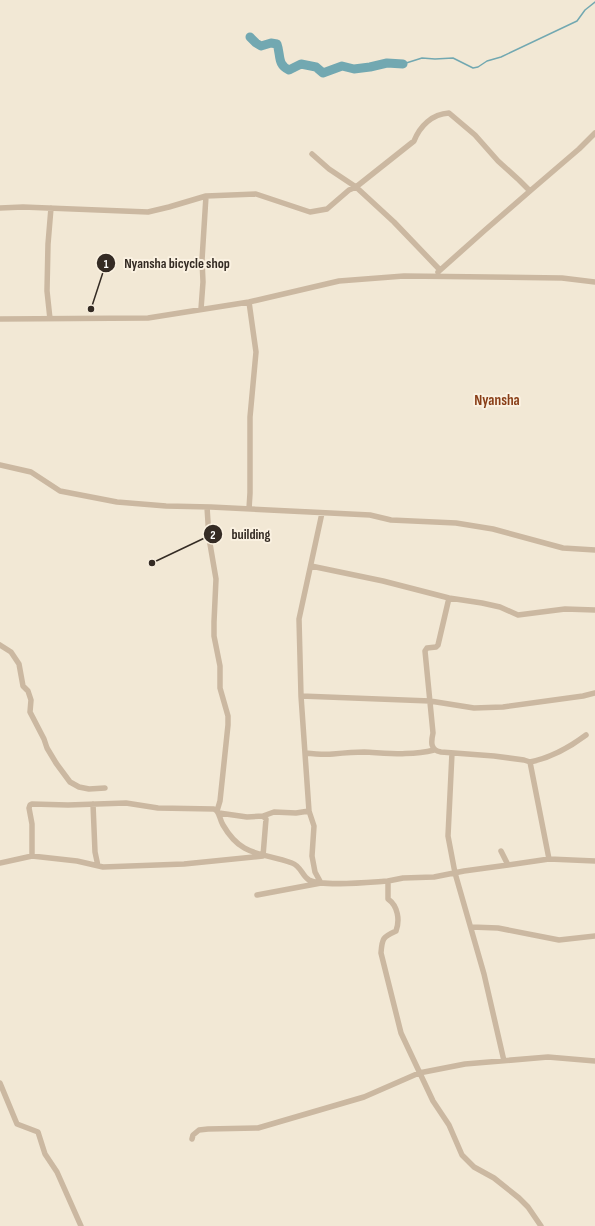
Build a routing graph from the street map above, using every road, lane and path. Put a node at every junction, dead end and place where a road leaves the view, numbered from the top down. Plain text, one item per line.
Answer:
1 (595, 134) edge
2 (312, 154) dead end
3 (356, 188) junction
4 (530, 192) junction
5 (206, 196) junction
6 (0, 208) edge
7 (51, 208) junction
8 (440, 270) junction
9 (433, 276) junction
10 (595, 282) edge
11 (249, 302) junction
12 (201, 309) junction
13 (0, 319) edge
14 (50, 319) junction
15 (0, 465) edge
16 (207, 507) junction
17 (248, 509) junction
18 (322, 513) junction
19 (595, 550) edge
20 (312, 566) junction
21 (449, 598) junction
22 (595, 610) edge
23 (0, 645) edge
24 (595, 693) edge
25 (301, 696) junction
26 (430, 701) junction
27 (586, 735) dead end
28 (434, 750) junction
29 (305, 753) junction
30 (452, 753) junction
31 (530, 762) junction
32 (105, 788) dead end
33 (93, 804) junction
34 (309, 811) junction
35 (218, 812) junction
36 (263, 816) junction
37 (501, 851) dead end
38 (32, 856) junction
39 (263, 856) junction
40 (549, 859) junction
41 (595, 861) edge
42 (0, 863) edge
43 (508, 864) junction
44 (98, 866) junction
45 (455, 873) junction
46 (388, 881) junction
47 (321, 883) junction
48 (257, 895) dead end
49 (472, 928) junction
50 (595, 936) edge
51 (504, 1061) junction
52 (595, 1061) edge
53 (419, 1073) junction
54 (0, 1083) edge
55 (192, 1139) dead end
56 (81, 1226) edge
57 (541, 1226) edge

1 - 4 street
2 - 3 street
3 - 4 street
3 - 5 street
3 - 8 street
4 - 8 street
5 - 7 street
5 - 12 street
6 - 7 street
7 - 14 street
8 - 9 street
9 - 10 street
9 - 11 street
11 - 12 street
11 - 17 street
12 - 14 street
13 - 14 street
15 - 16 street
16 - 17 street
16 - 35 street
17 - 18 street
18 - 19 street
18 - 20 street
20 - 21 street
20 - 25 street
21 - 22 street
21 - 26 street
23 - 32 street
24 - 26 street
25 - 26 street
25 - 29 street
26 - 28 street
27 - 31 street
28 - 29 street
28 - 30 street
29 - 34 street
30 - 31 street
30 - 45 street
31 - 40 street
33 - 35 street
33 - 38 street
33 - 44 street
34 - 36 street
34 - 47 street
35 - 36 street
35 - 39 street
36 - 39 street
37 - 43 street
38 - 42 street
38 - 44 street
39 - 44 street
39 - 47 street
40 - 41 street
40 - 43 street
43 - 45 street
45 - 46 street
45 - 49 street
46 - 47 street
46 - 53 street
47 - 48 street
49 - 50 street
49 - 51 street
51 - 52 street
51 - 53 street
53 - 55 street
53 - 57 street
54 - 56 street

